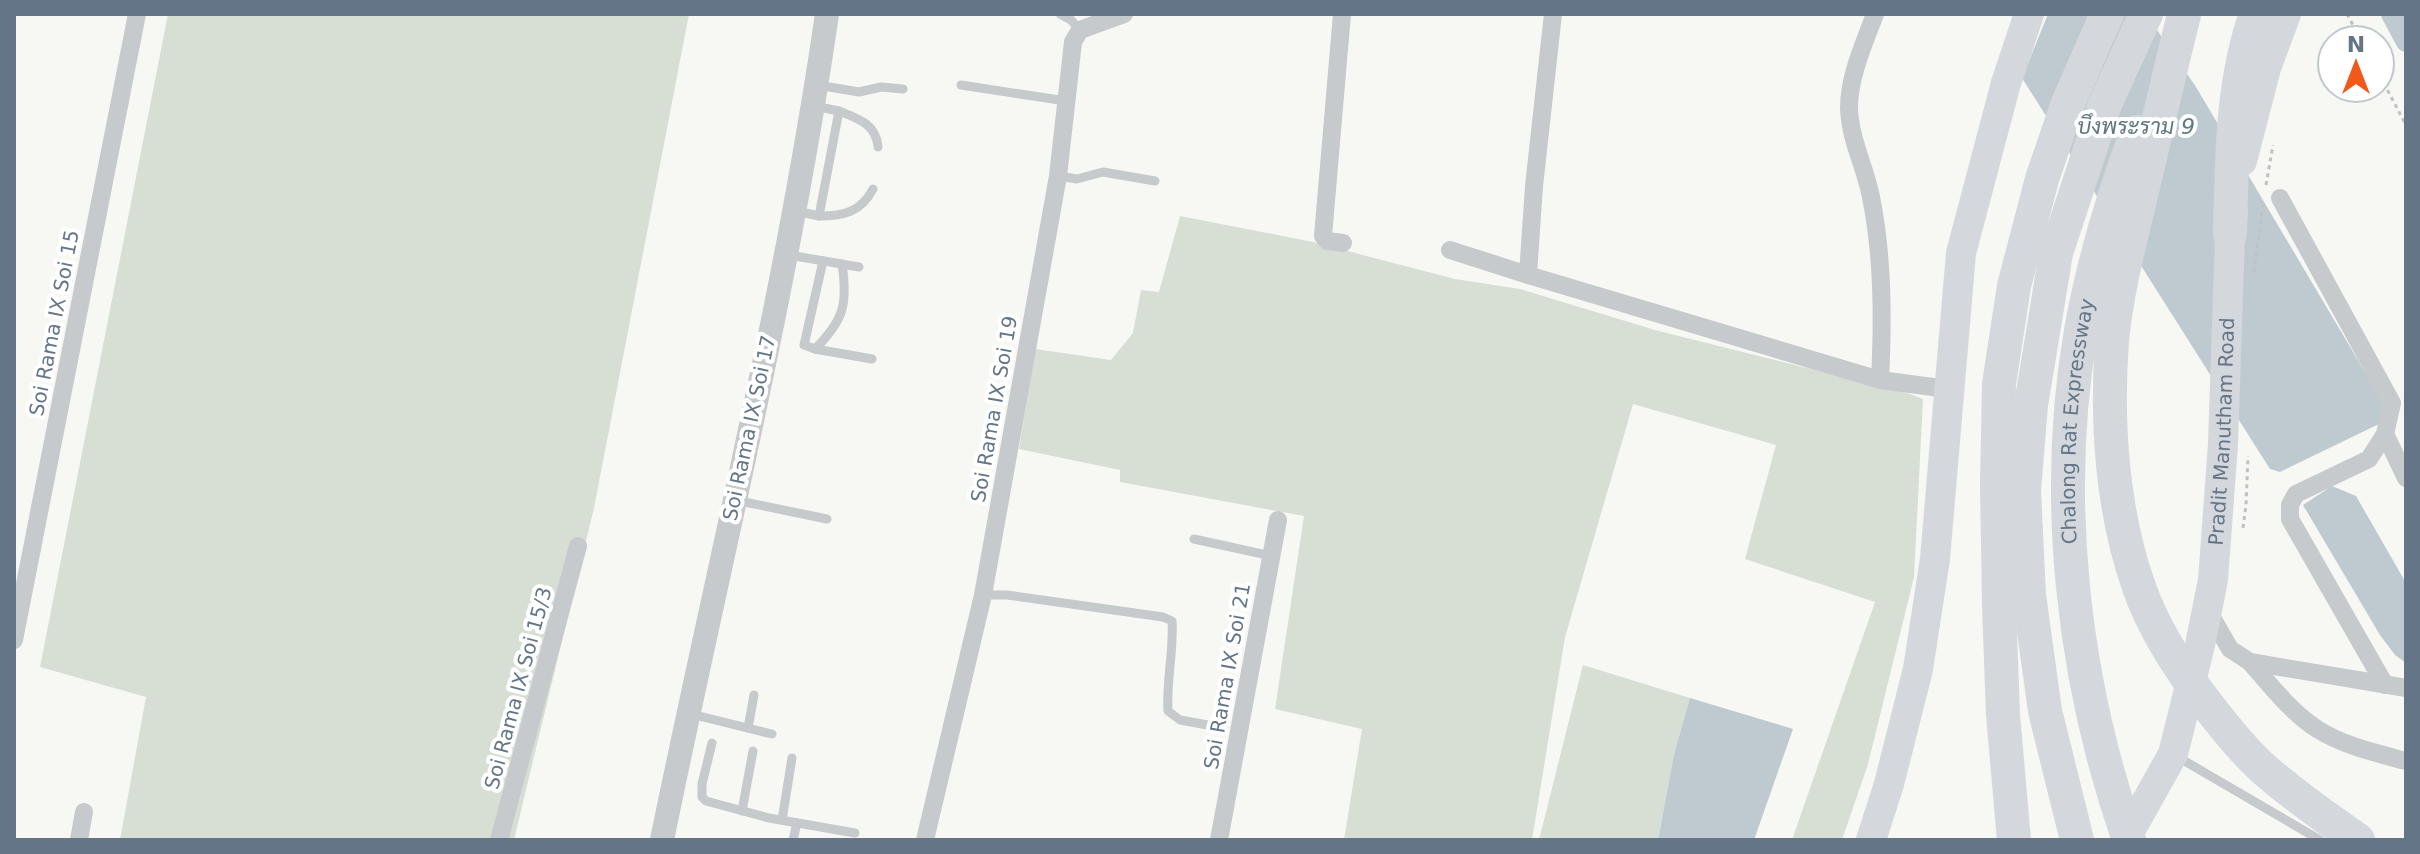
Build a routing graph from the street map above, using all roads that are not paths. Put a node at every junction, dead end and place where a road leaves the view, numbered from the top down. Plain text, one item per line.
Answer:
1 (137, 14) edge
2 (827, 14) edge
3 (1060, 14) edge
4 (1124, 14) edge
5 (1342, 14) edge
6 (1553, 14) edge
7 (1875, 14) edge
8 (2029, 14) edge
9 (2107, 14) edge
10 (2146, 14) edge
11 (2256, 14) edge
12 (2286, 14) edge
13 (2185, 15) edge
14 (1080, 30) junction
15 (961, 85) dead end
16 (903, 89) dead end
17 (815, 96) junction
18 (1066, 101) junction
19 (839, 111) junction
20 (878, 147) dead end
21 (1058, 176) junction
22 (1155, 181) dead end
23 (873, 189) dead end
24 (2280, 198) dead end
25 (794, 211) junction
26 (819, 216) junction
27 (2230, 234) junction
28 (1343, 243) dead end
29 (1450, 250) dead end
30 (785, 254) junction
31 (823, 261) junction
32 (842, 264) junction
33 (859, 267) dead end
34 (1528, 275) junction
35 (815, 349) junction
36 (872, 359) dead end
37 (1880, 380) junction
38 (1948, 389) junction
39 (2385, 434) junction
40 (2406, 478) edge
41 (735, 500) junction
42 (827, 519) dead end
43 (1278, 520) dead end
44 (1194, 539) dead end
45 (578, 546) dead end
46 (1272, 556) junction
47 (983, 595) junction
48 (2207, 609) junction
49 (14, 640) edge
50 (2250, 662) junction
51 (2385, 685) junction
52 (2406, 688) edge
53 (754, 695) dead end
54 (688, 713) junction
55 (748, 728) junction
56 (1224, 728) dead end
57 (772, 734) dead end
58 (712, 743) dead end
59 (753, 751) dead end
60 (2173, 754) junction
61 (792, 758) dead end
62 (2406, 761) edge
63 (742, 811) junction
64 (84, 812) dead end
65 (782, 820) junction
66 (797, 823) junction
67 (855, 833) dead end
68 (79, 840) edge
69 (499, 840) edge
70 (662, 840) edge
71 (793, 840) edge
72 (925, 840) edge
73 (1219, 840) edge
74 (1871, 840) edge
75 (2014, 840) edge
76 (2077, 840) edge
77 (2127, 840) edge
78 (2320, 840) edge
79 (2358, 840) edge

1 - 49 street, Soi Rama IX Soi 15
2 - 17 street, Soi Rama IX Soi 17
3 - 14 lane
4 - 14 street
5 - 28 street
6 - 34 street
7 - 37 street
8 - 38 main road
9 - 75 highway
10 - 76 highway
11 - 27 highway
12 - 27 main road, Pradit Manutham Road
13 - 77 highway, Chalong Rat Expressway
13 - 79 highway
14 - 18 street, Soi Rama IX Soi 19
15 - 18 lane
16 - 17 lane
17 - 19 lane
17 - 25 street, Soi Rama IX Soi 17
18 - 21 street, Soi Rama IX Soi 19
19 - 20 lane
19 - 26 lane
21 - 22 lane
21 - 47 street, Soi Rama IX Soi 19
23 - 26 lane
24 - 39 street
25 - 26 lane
25 - 30 street, Soi Rama IX Soi 17
27 - 48 main road, Pradit Manutham Road
29 - 34 street
30 - 31 lane
30 - 41 street, Soi Rama IX Soi 17
31 - 32 lane
31 - 35 lane
32 - 33 lane
32 - 35 lane
34 - 37 street
35 - 36 lane
37 - 38 street
38 - 74 main road
39 - 40 street
39 - 51 street
41 - 42 lane
41 - 54 street, Soi Rama IX Soi 17
43 - 46 street, Soi Rama IX Soi 21
44 - 46 lane
45 - 69 street, Soi Rama IX Soi 15/3
46 - 73 street, Soi Rama IX Soi 21
47 - 56 lane
47 - 72 street, Soi Rama IX Soi 19
48 - 50 street
48 - 60 main road, Pradit Manutham Road
50 - 51 street
50 - 62 street
51 - 52 street
53 - 55 lane
54 - 55 lane
54 - 70 street, Soi Rama IX Soi 17
55 - 57 lane
58 - 63 lane
59 - 63 lane
60 - 77 main road, Pradit Manutham Road
60 - 78 lane
61 - 65 lane
63 - 65 lane
64 - 68 street
65 - 66 lane
66 - 67 lane
66 - 71 lane

